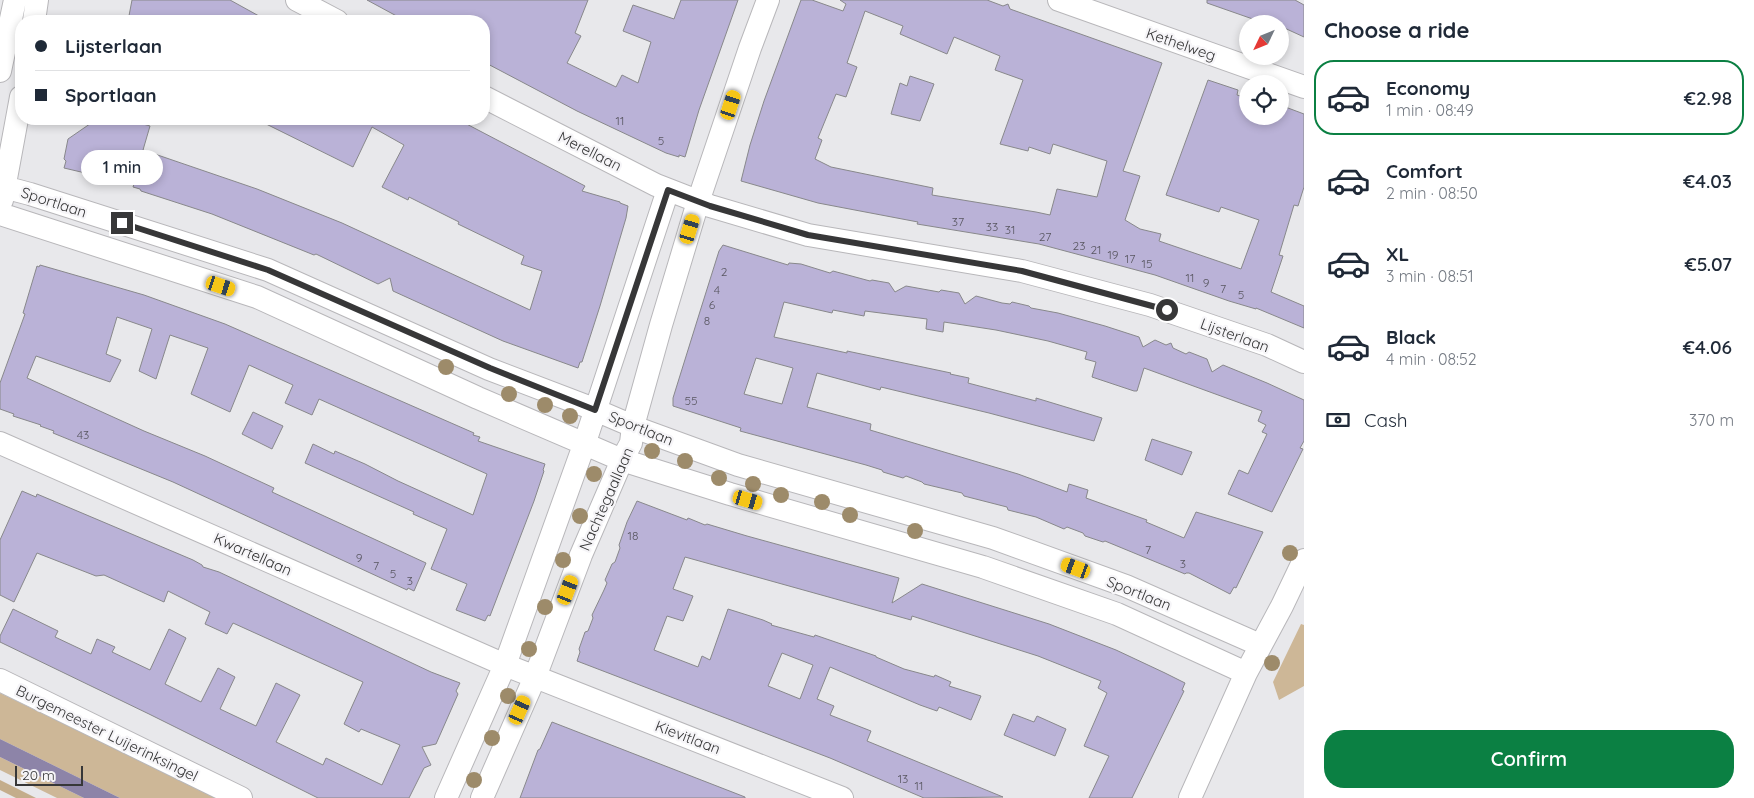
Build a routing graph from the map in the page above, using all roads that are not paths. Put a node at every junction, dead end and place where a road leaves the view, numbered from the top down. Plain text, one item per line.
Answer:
1 (14, 0) edge
2 (37, 0) edge
3 (297, 0) edge
4 (768, 0) edge
5 (1059, 0) edge
6 (35, 15) edge
7 (326, 15) edge
8 (0, 71) edge
9 (1304, 87) edge
10 (490, 99) edge
11 (15, 125) edge
12 (668, 190) junction
13 (2, 193) edge
14 (698, 202) junction
15 (0, 214) edge
16 (1304, 362) edge
17 (595, 410) junction
18 (633, 426) junction
19 (0, 443) edge
20 (584, 445) junction
21 (622, 460) junction
22 (1304, 560) edge
23 (1260, 645) junction
24 (505, 665) junction
25 (1246, 673) junction
26 (535, 676) junction
27 (0, 680) edge
28 (241, 798) edge
29 (446, 798) edge
30 (482, 798) edge
31 (842, 798) edge
32 (1190, 798) edge

1 - 8 street
2 - 6 street
3 - 7 street
4 - 14 street, Nachtegaallaan
5 - 9 street, Kethelweg
10 - 12 street, Merellaan
11 - 13 street
12 - 14 street, Merellaan
12 - 17 street
13 - 17 street, Sportlaan
14 - 16 street, Lijsterlaan
14 - 18 street, Nachtegaallaan
15 - 20 street, Sportlaan
17 - 18 street, Sportlaan
17 - 20 street
18 - 21 street, Nachtegaallaan
18 - 23 street, Sportlaan
19 - 24 street, Kwartellaan
20 - 21 street, Sportlaan
20 - 24 street
21 - 25 street, Sportlaan
21 - 26 street, Nachtegaallaan
22 - 23 street
23 - 25 street
24 - 26 street
24 - 29 street
25 - 32 street
26 - 30 street, Nachtegaallaan
26 - 31 street, Kievitlaan
27 - 28 street, Burgemeester Luijerinksingel

